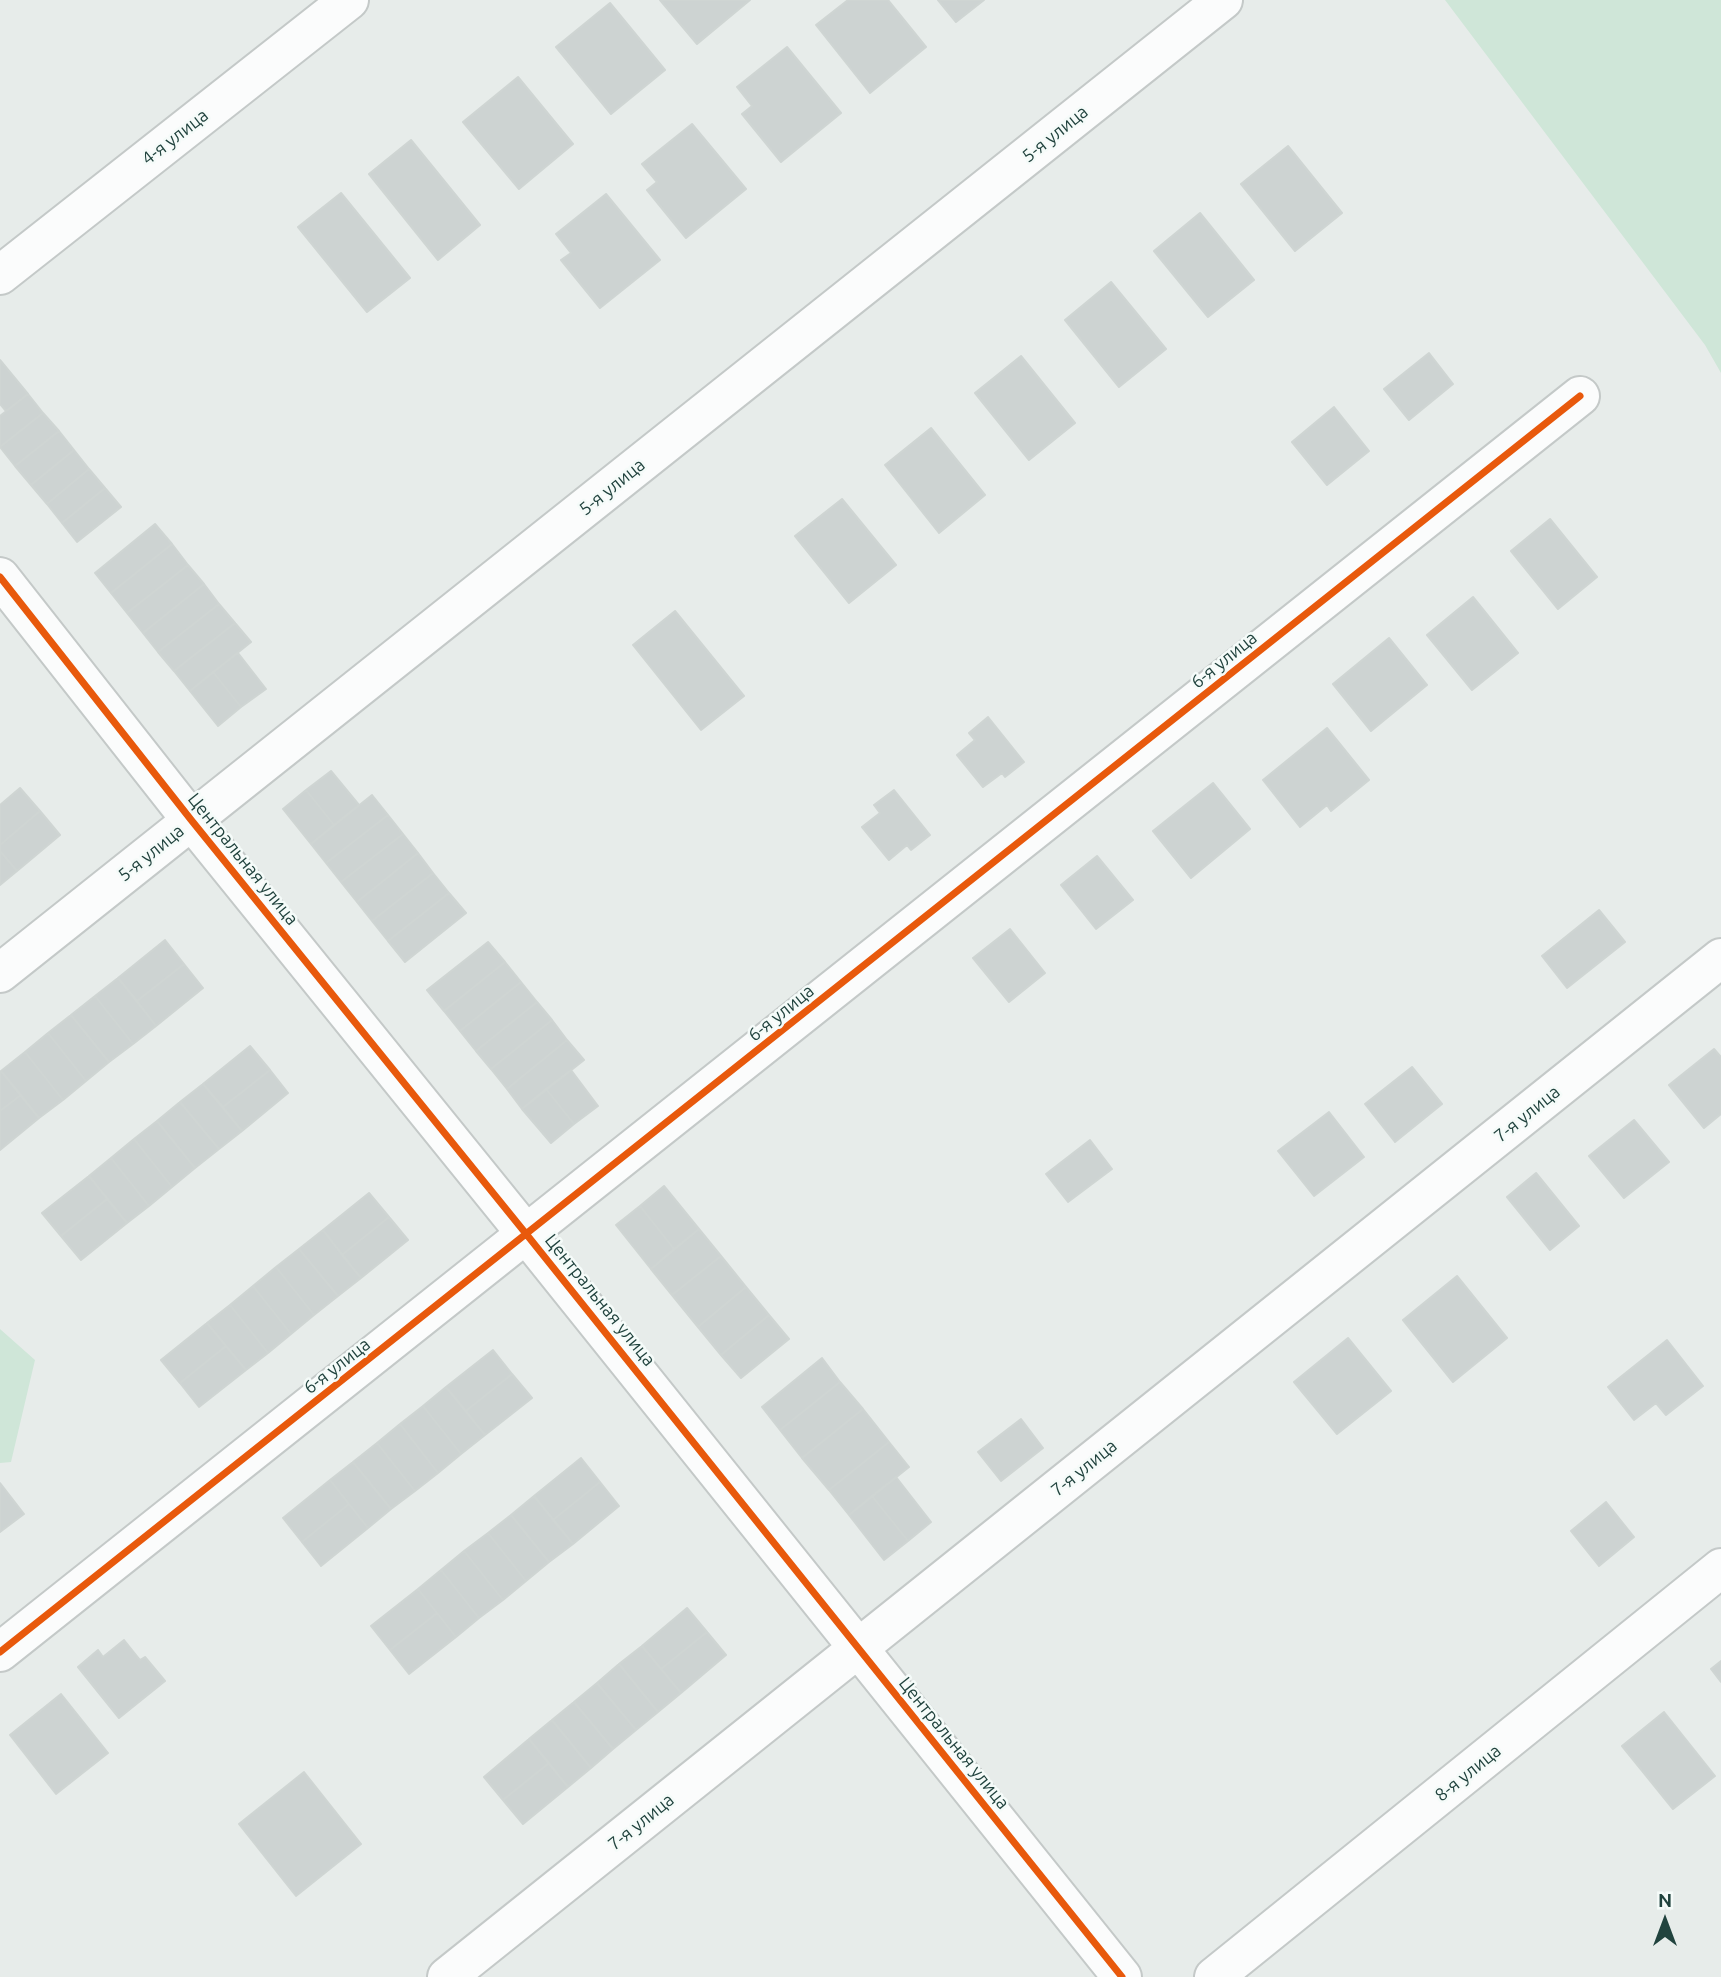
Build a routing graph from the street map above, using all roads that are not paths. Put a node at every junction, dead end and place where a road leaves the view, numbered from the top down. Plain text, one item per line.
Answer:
1 (349, 0) edge
2 (1223, 0) edge
3 (0, 275) edge
4 (1580, 396) dead end
5 (0, 578) edge
6 (192, 821) junction
7 (1721, 958) edge
8 (0, 974) edge
9 (527, 1235) junction
10 (1721, 1569) edge
11 (858, 1649) junction
12 (0, 1653) edge
13 (447, 1977) edge
14 (1122, 1977) edge
15 (1214, 1977) edge

1 - 3 street, 4-я улица
2 - 6 street, 5-я улица
4 - 9 street, 6-я улица
5 - 6 street, Центральная улица
6 - 8 street, 5-я улица
6 - 9 street, Центральная улица
7 - 11 street, 7-я улица
9 - 11 street, Центральная улица
9 - 12 street, 6-я улица
10 - 15 street, 8-я улица
11 - 13 street, 7-я улица
11 - 14 street, Центральная улица

